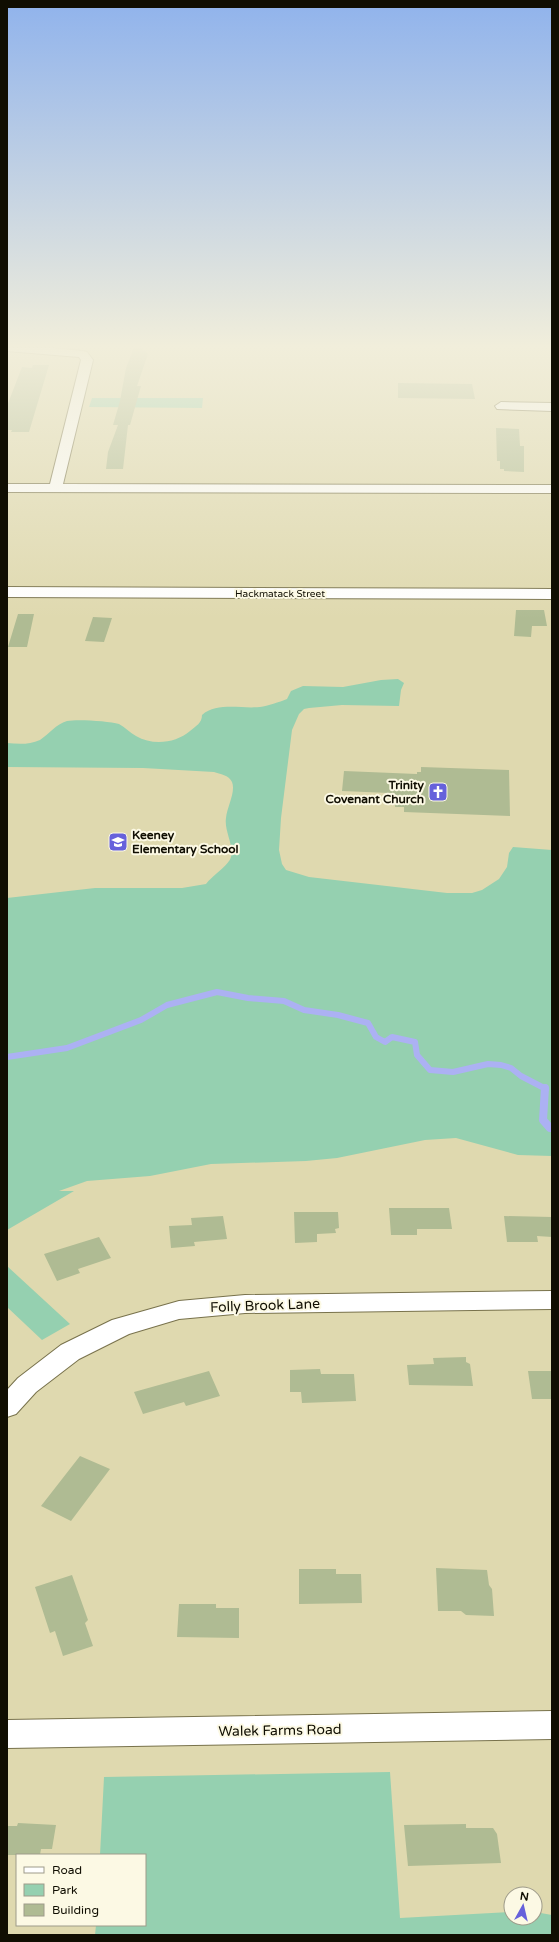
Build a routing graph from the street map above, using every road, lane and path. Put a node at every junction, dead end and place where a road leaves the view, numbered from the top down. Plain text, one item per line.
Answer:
1 (68, 439) edge
2 (7, 488) edge
3 (56, 488) junction
4 (552, 489) edge
5 (7, 592) edge
6 (552, 594) edge
7 (552, 1300) edge
8 (7, 1407) edge
9 (552, 1725) edge
10 (7, 1734) edge

1 - 3 street
2 - 3 street
3 - 4 street
5 - 6 street, Hackmatack Street
7 - 8 street, Folly Brook Lane
9 - 10 street, Walek Farms Road

